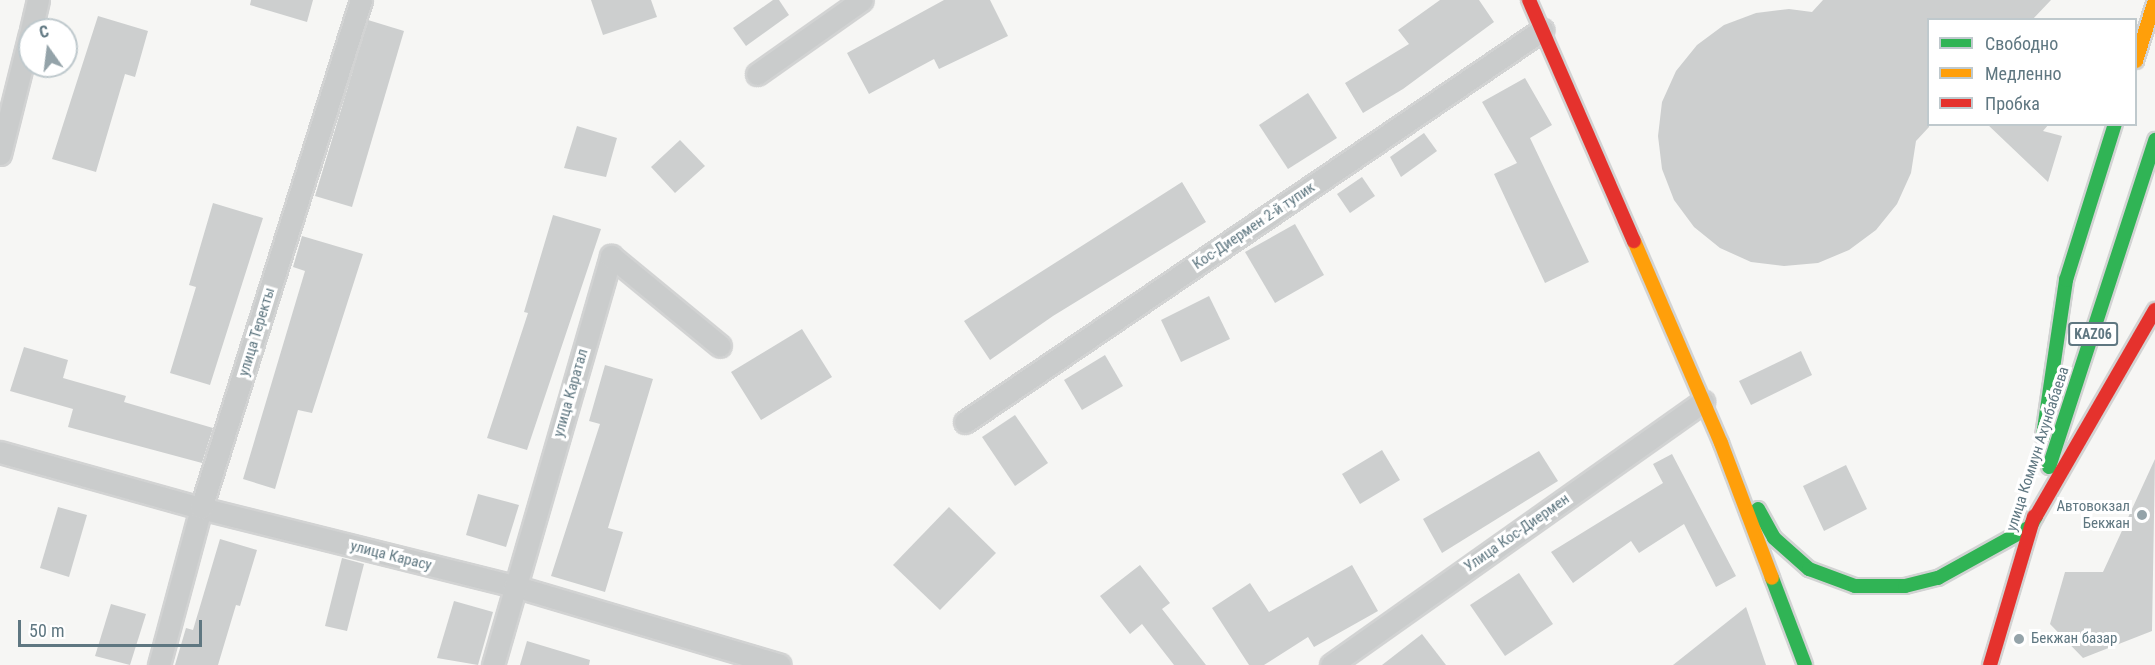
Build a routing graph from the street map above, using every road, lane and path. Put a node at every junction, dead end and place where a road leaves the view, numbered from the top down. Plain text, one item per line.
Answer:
1 (38, 0) edge
2 (361, 0) edge
3 (862, 0) edge
4 (1529, 0) edge
5 (2155, 0) edge
6 (34, 18) edge
7 (1542, 30) junction
8 (2137, 58) edge
9 (757, 74) dead end
10 (19, 78) edge
11 (2114, 126) edge
12 (2155, 141) edge
13 (0, 154) edge
14 (2155, 310) edge
15 (720, 346) dead end
16 (1703, 402) junction
17 (965, 422) dead end
18 (1721, 443) junction
19 (0, 452) edge
20 (201, 508) junction
21 (2030, 527) junction
22 (514, 586) junction
23 (1998, 639) junction
24 (159, 665) edge
25 (493, 665) edge
26 (780, 665) edge
27 (1331, 665) edge
28 (1805, 665) edge
29 (1990, 665) edge
30 (2000, 665) edge

1 - 6 street
2 - 20 street, улица Теректы
3 - 9 street
4 - 7 highway
5 - 8 highway
7 - 16 highway
7 - 17 street, Кос-Диермен 2-й тупик
10 - 13 street
11 - 21 highway
12 - 21 highway, улица Коммун Ахунбабаева / KАZ06
14 - 21 highway
15 - 22 street, улица Каратал
16 - 18 highway
16 - 27 street, Улица Кос-Диермен
18 - 21 highway
18 - 28 highway
19 - 20 street, улица Карасу
20 - 22 street, улица Карасу
20 - 24 street, улица Теректы
21 - 23 highway, улица Коммун Ахунбабаева / KАZ06
22 - 25 street, улица Каратал
22 - 26 street, улица Карасу
23 - 29 highway, улица Коммун Ахунбабаева
23 - 30 highway, KАZ06

